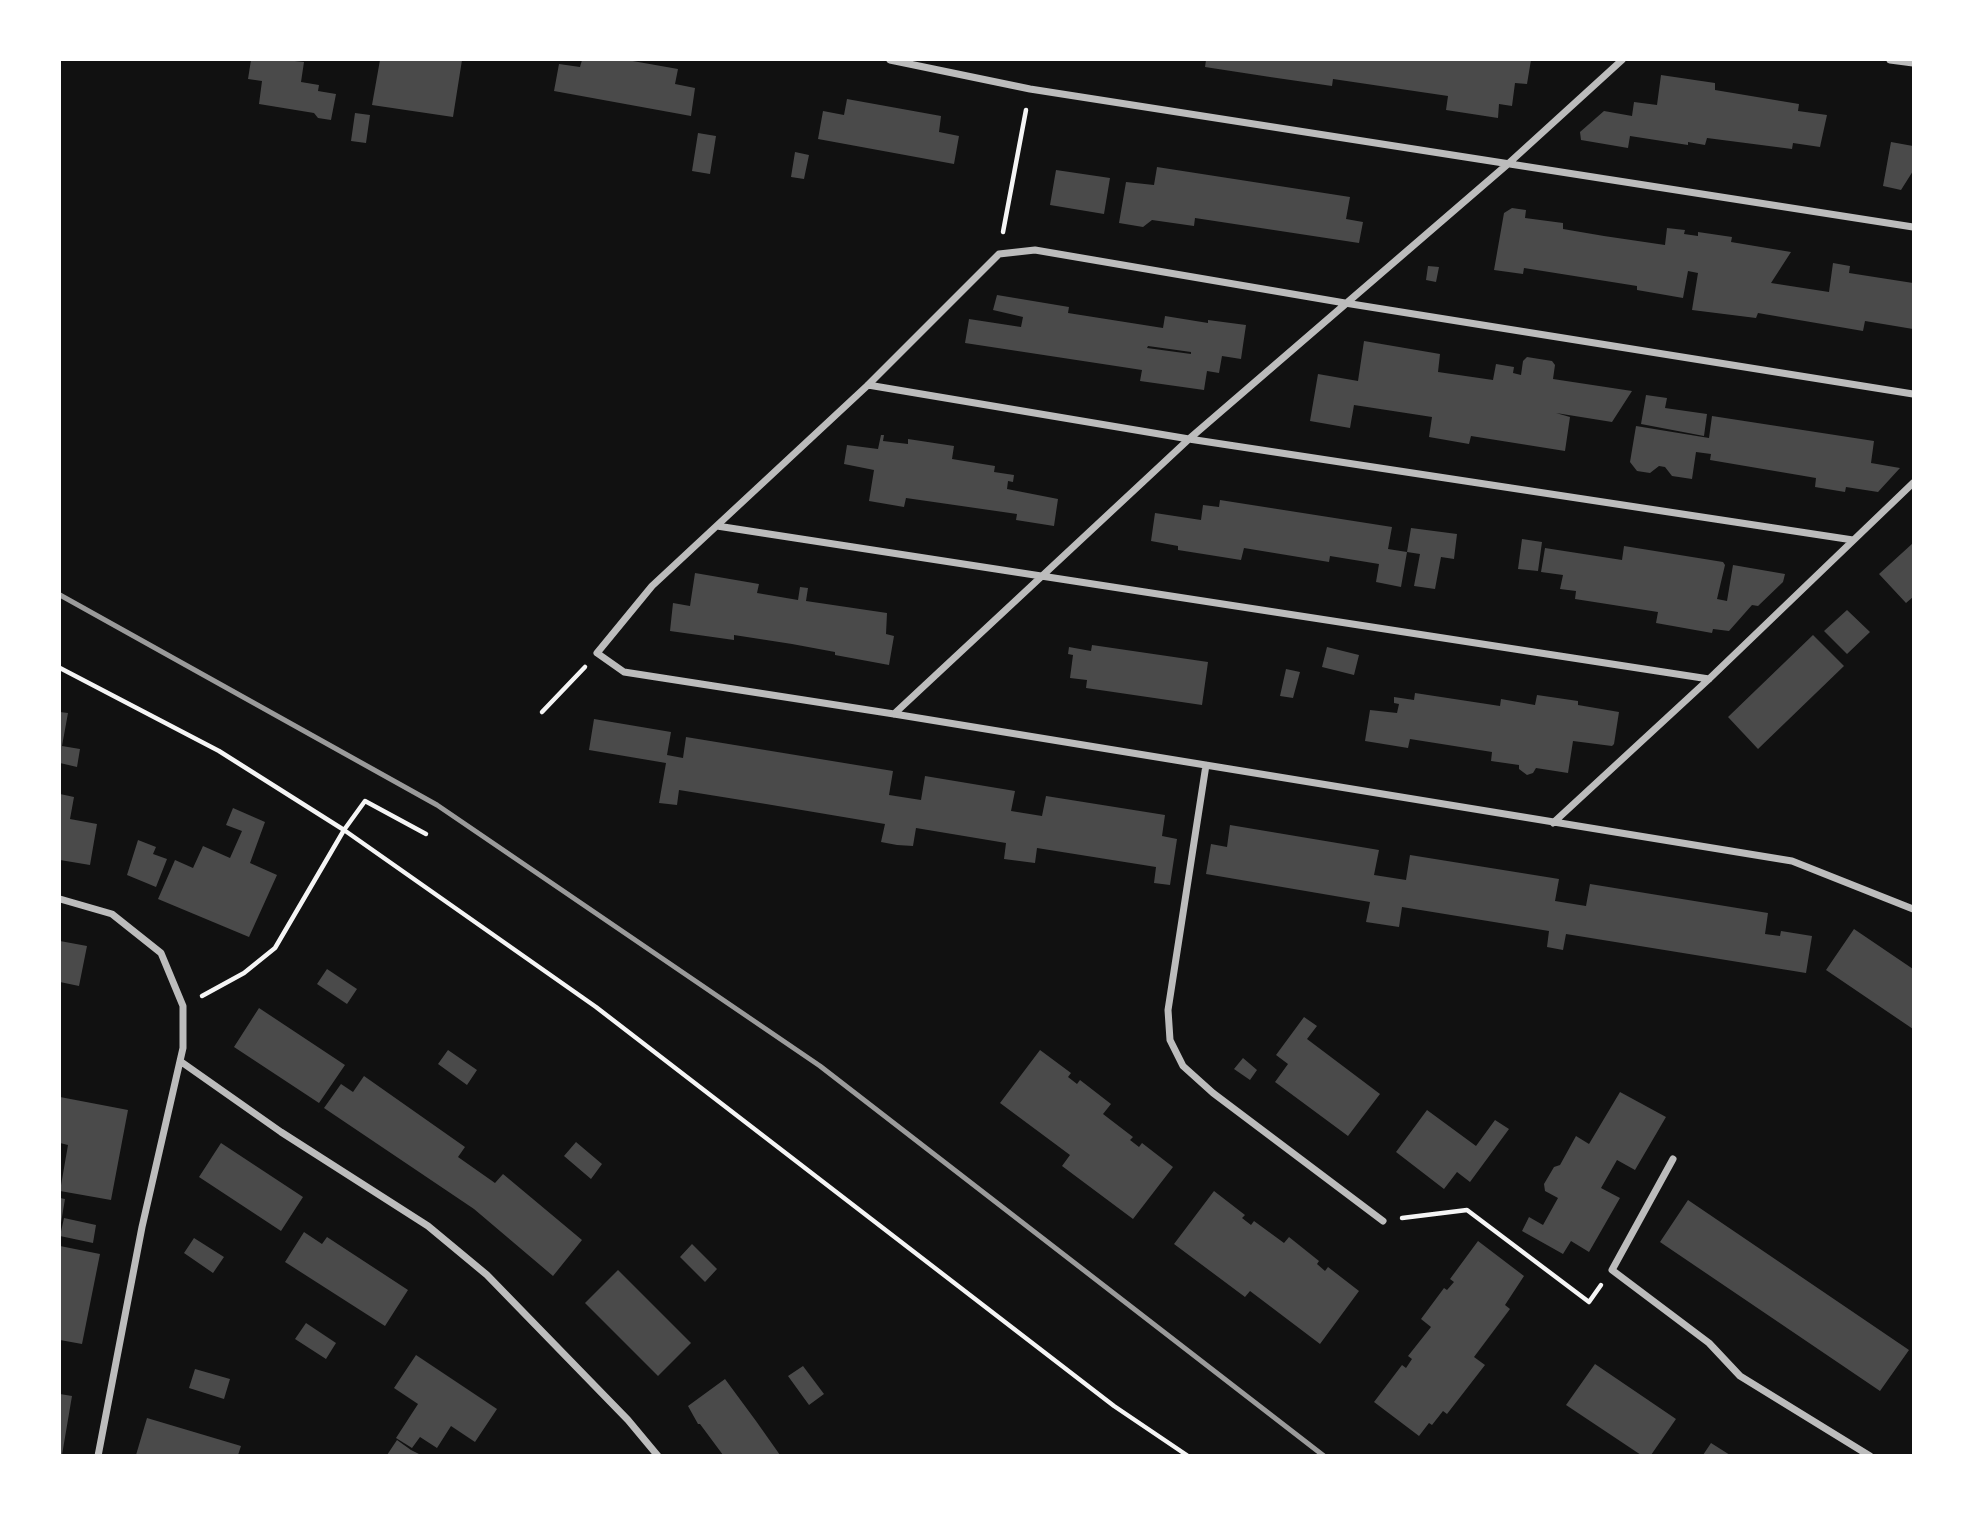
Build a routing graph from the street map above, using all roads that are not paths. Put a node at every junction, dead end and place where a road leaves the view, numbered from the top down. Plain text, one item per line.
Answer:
1 (890, 60) edge
2 (1622, 60) edge
3 (1890, 60) edge
4 (1913, 63) edge
5 (1509, 163) junction
6 (1913, 227) edge
7 (1345, 303) junction
8 (868, 385) junction
9 (1913, 394) edge
10 (1189, 439) junction
11 (1913, 483) edge
12 (717, 526) junction
13 (1853, 540) junction
14 (1040, 577) junction
15 (1709, 679) junction
16 (894, 713) junction
17 (1206, 765) junction
18 (1553, 823) junction
19 (60, 899) edge
20 (1913, 909) edge
21 (180, 1061) junction
22 (1673, 1159) dead end
23 (1383, 1221) road end
24 (98, 1455) edge
25 (659, 1455) edge
26 (1870, 1455) edge

1 - 5 street
2 - 5 street
3 - 4 street
5 - 6 street
5 - 7 street
7 - 8 street
7 - 9 street
7 - 10 street
8 - 10 street
8 - 12 street
10 - 13 street
10 - 14 street
11 - 13 street
12 - 14 street
12 - 16 street
13 - 15 street
14 - 15 street
14 - 16 street
15 - 18 street
16 - 17 street
17 - 18 street
17 - 23 street
18 - 20 street
19 - 21 street
21 - 24 street
21 - 25 street
22 - 26 street

